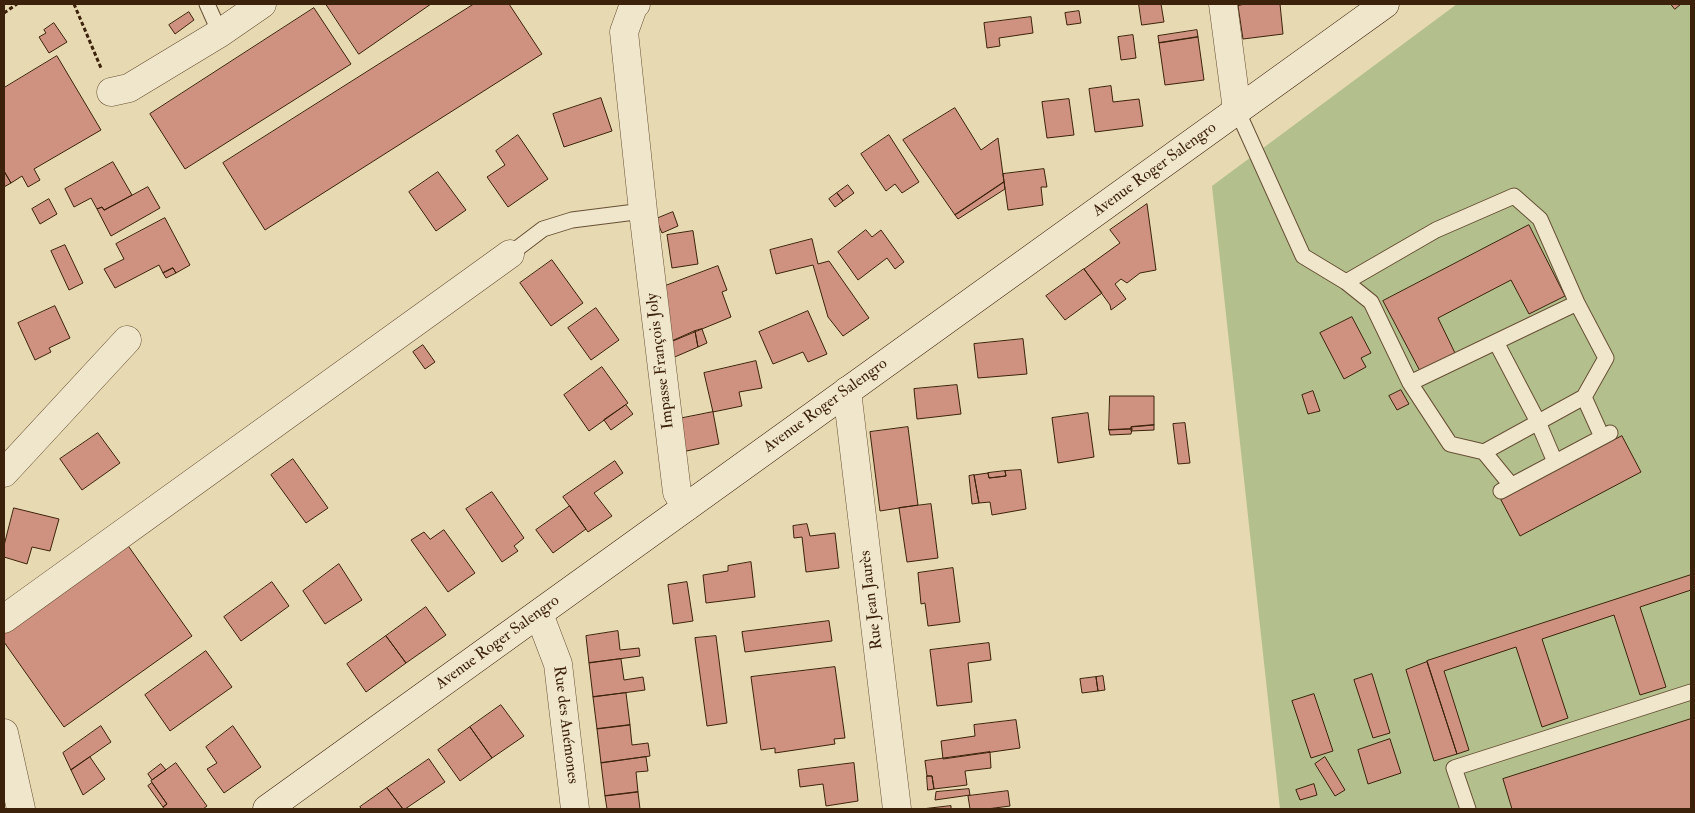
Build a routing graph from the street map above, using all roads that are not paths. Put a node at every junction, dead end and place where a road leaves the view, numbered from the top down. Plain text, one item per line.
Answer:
1 (207, 4) edge
2 (262, 4) edge
3 (636, 4) edge
4 (1223, 4) edge
5 (1385, 4) edge
6 (220, 33) junction
7 (111, 92) road end
8 (1237, 110) junction
9 (643, 211) junction
10 (510, 254) joint
11 (1346, 282) junction
12 (1577, 303) junction
13 (127, 340) dead end
14 (1496, 342) junction
15 (1410, 383) junction
16 (847, 391) junction
17 (1584, 398) junction
18 (1538, 422) junction
19 (1484, 452) junction
20 (1555, 462) junction
21 (4, 473) edge
22 (686, 508) junction
23 (539, 614) junction
24 (4, 619) edge
25 (1691, 692) edge
26 (4, 733) edge
27 (21, 809) edge
28 (267, 809) edge
29 (575, 809) edge
30 (897, 809) edge
31 (1468, 809) edge

1 - 6 lane
2 - 6 street
3 - 9 street, Impasse François Joly
4 - 8 street
5 - 8 street, Avenue Roger Salengro
6 - 7 street
8 - 11 lane
8 - 16 street, Avenue Roger Salengro
9 - 10 lane
9 - 22 street, Impasse François Joly
10 - 24 street
11 - 12 lane
11 - 15 lane
12 - 14 lane
12 - 17 lane
13 - 21 street
14 - 15 lane
14 - 18 lane
15 - 19 lane
16 - 22 street, Avenue Roger Salengro
16 - 30 street, Rue Jean Jaurès
17 - 18 lane
17 - 20 lane
18 - 19 lane
18 - 20 lane
19 - 20 lane
22 - 23 street, Avenue Roger Salengro
23 - 28 street, Avenue Roger Salengro
23 - 29 street, Rue des Anémones
25 - 31 lane
26 - 27 street

